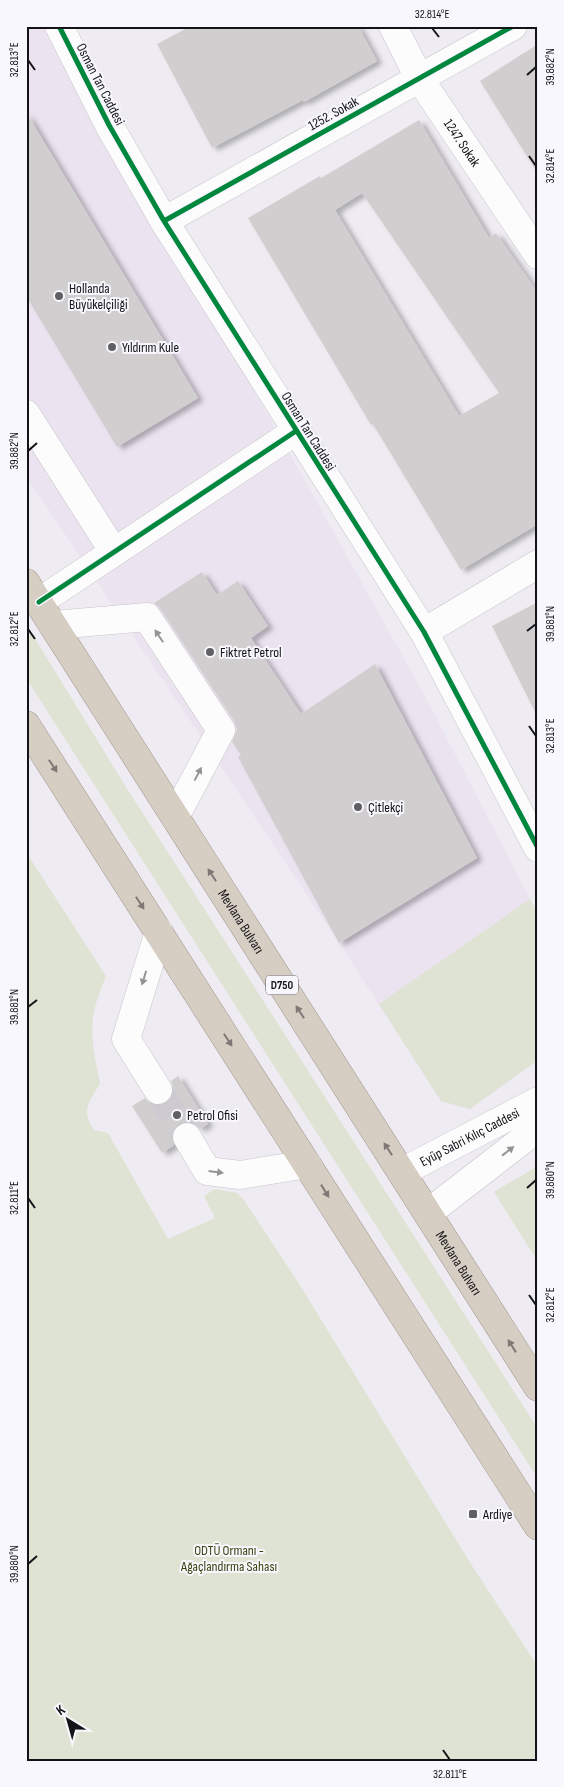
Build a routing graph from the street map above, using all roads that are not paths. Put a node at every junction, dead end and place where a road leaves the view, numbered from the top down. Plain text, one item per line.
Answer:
1 (59, 26) edge
2 (393, 26) edge
3 (514, 26) edge
4 (419, 78) junction
5 (164, 221) junction
6 (538, 255) edge
7 (26, 414) edge
8 (296, 431) junction
9 (114, 552) junction
10 (538, 564) edge
11 (32, 592) edge
12 (54, 625) junction
13 (424, 632) junction
14 (26, 725) edge
15 (175, 817) junction
16 (538, 848) edge
17 (159, 932) junction
18 (158, 1090) tunnel mouth
19 (538, 1101) edge
20 (538, 1128) edge
21 (187, 1137) tunnel mouth
22 (465, 1139) junction
23 (307, 1164) junction
24 (482, 1171) junction
25 (402, 1172) junction
26 (428, 1214) junction
27 (538, 1387) edge
28 (538, 1526) edge

1 - 5 street, Osman Tan Caddesi
2 - 4 street, 1247. Sokak
3 - 4 street, 1252. Sokak
4 - 5 street, 1252. Sokak
4 - 6 street, 1247. Sokak
5 - 8 street, Osman Tan Caddesi
7 - 9 street
8 - 9 street
8 - 13 street, Osman Tan Caddesi
9 - 11 street
10 - 13 street
11 - 12 highway, Mevlana Bulvarı / D750
12 - 15 highway, Mevlana Bulvarı / D750
15 -> 12 street
13 - 16 street, Osman Tan Caddesi
14 -> 17 highway
25 -> 15 highway, Mevlana Bulvarı / D750
17 -> 18 street
17 -> 23 highway
19 - 22 street, Eyüp Sabri Kılıç Caddesi
24 -> 20 street, Eyüp Sabri Kılıç Caddesi
21 -> 23 street
22 - 24 street
22 - 25 street, Eyüp Sabri Kılıç Caddesi
23 -> 28 highway
24 - 26 street, Eyüp Sabri Kılıç Caddesi
25 - 26 highway, Mevlana Bulvarı / D750
27 -> 26 highway, Mevlana Bulvarı / D750

